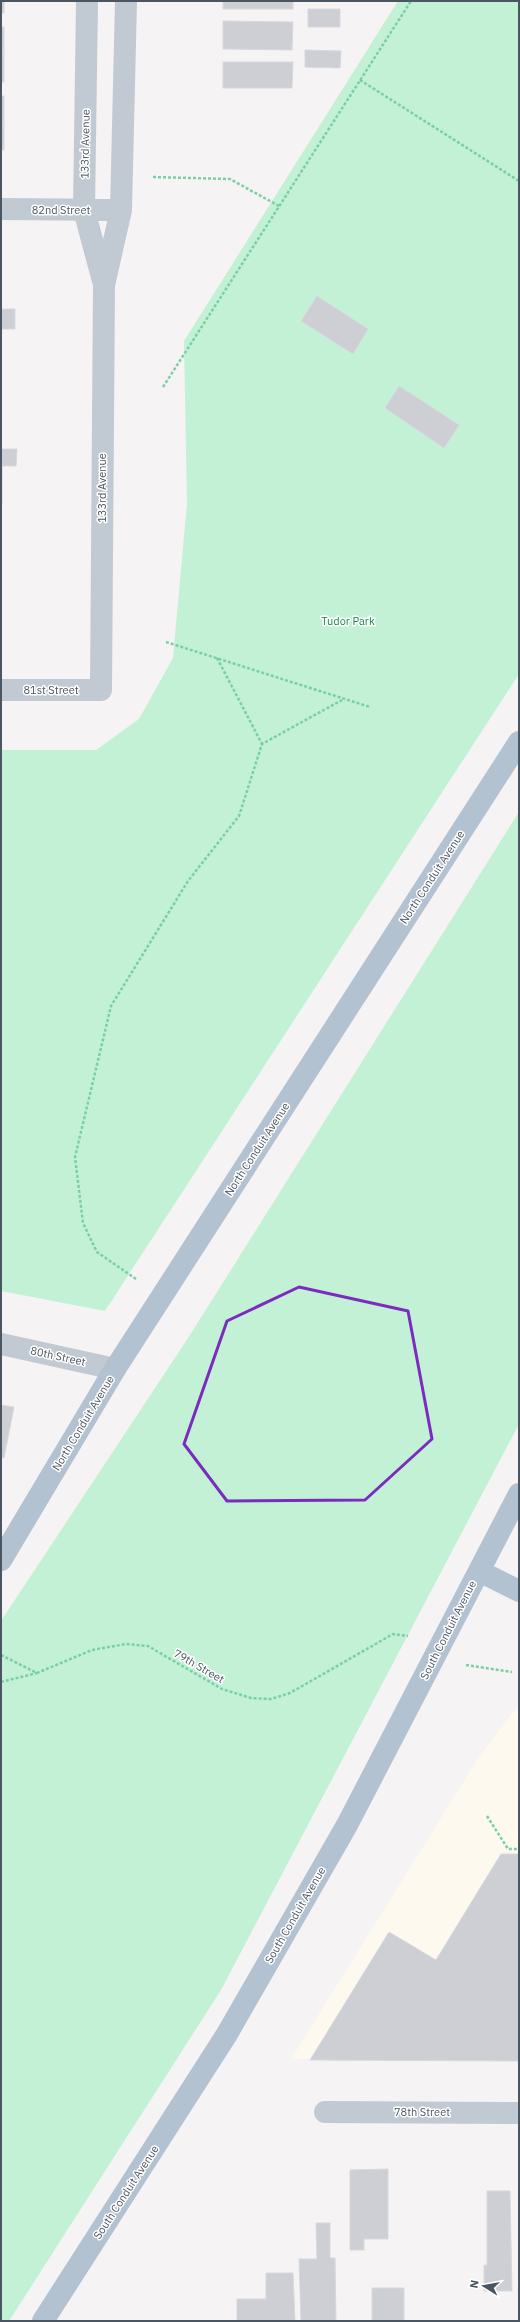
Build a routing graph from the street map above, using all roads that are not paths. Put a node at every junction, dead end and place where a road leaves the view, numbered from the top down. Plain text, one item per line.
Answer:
1 (87, 1) edge
2 (126, 1) edge
3 (1, 209) edge
4 (84, 210) junction
5 (121, 210) junction
6 (104, 285) junction
7 (1, 690) edge
8 (101, 690) joint
9 (519, 742) edge
10 (1, 1344) edge
11 (115, 1369) junction
12 (519, 1494) edge
13 (1, 1560) edge
14 (479, 1571) junction
15 (519, 1591) edge
16 (325, 2112) dead end
17 (519, 2113) edge
18 (43, 2321) edge

1 - 4 street, 133rd Avenue
2 - 5 street, 133rd Avenue
3 - 4 street, 82nd Street
4 - 5 street, 82nd Street
4 - 6 street, 133rd Avenue
5 - 6 street, 133rd Avenue
6 - 8 street, 133rd Avenue
7 - 8 street, 81st Street
9 - 11 main road, North Conduit Avenue
10 - 11 street, 80th Street
11 - 13 main road, North Conduit Avenue
12 - 14 main road, South Conduit Avenue
14 - 15 main road
14 - 18 main road, South Conduit Avenue
16 - 17 street, 78th Street

